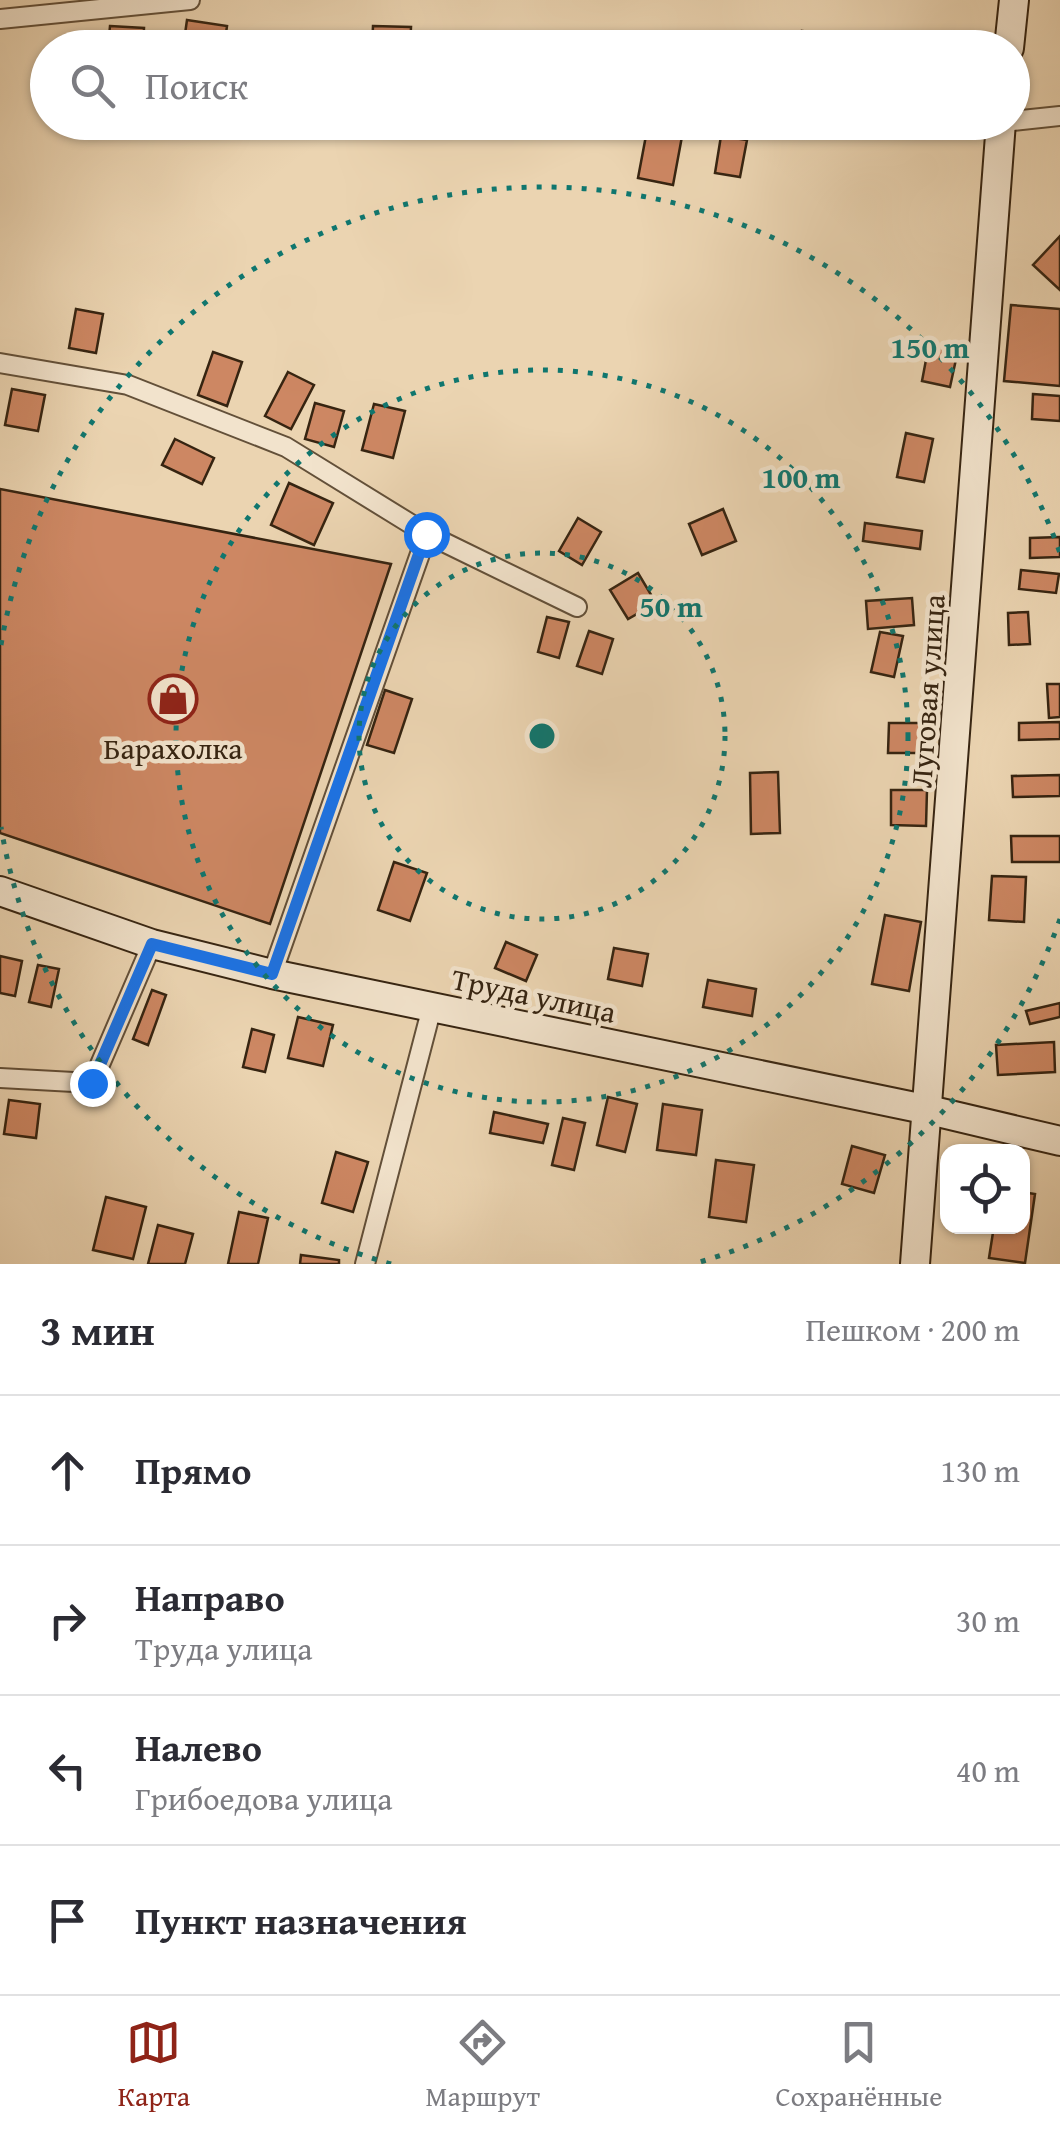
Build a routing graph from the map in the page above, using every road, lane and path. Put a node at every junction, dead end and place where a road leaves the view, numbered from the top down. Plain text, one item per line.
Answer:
1 (190, 0) edge
2 (1014, 0) edge
3 (0, 19) edge
4 (1011, 30) edge
5 (1060, 116) edge
6 (1030, 119) edge
7 (1000, 140) edge
8 (0, 363) edge
9 (426, 534) junction
10 (577, 607) dead end
11 (0, 891) edge
12 (152, 944) junction
13 (272, 974) junction
14 (432, 1007) junction
15 (0, 1078) edge
16 (929, 1110) junction
17 (1060, 1141) edge
18 (364, 1264) edge
19 (915, 1264) edge

1 - 3 street
2 - 4 street
5 - 6 street
7 - 16 street, Луговая улица
8 - 9 street
9 - 10 street
9 - 13 street
11 - 12 street, Труда улица
12 - 13 street, Труда улица
12 - 15 street
13 - 14 street, Труда улица
14 - 16 street, Труда улица
14 - 18 street
16 - 17 street, Труда улица
16 - 19 street, Луговая улица

